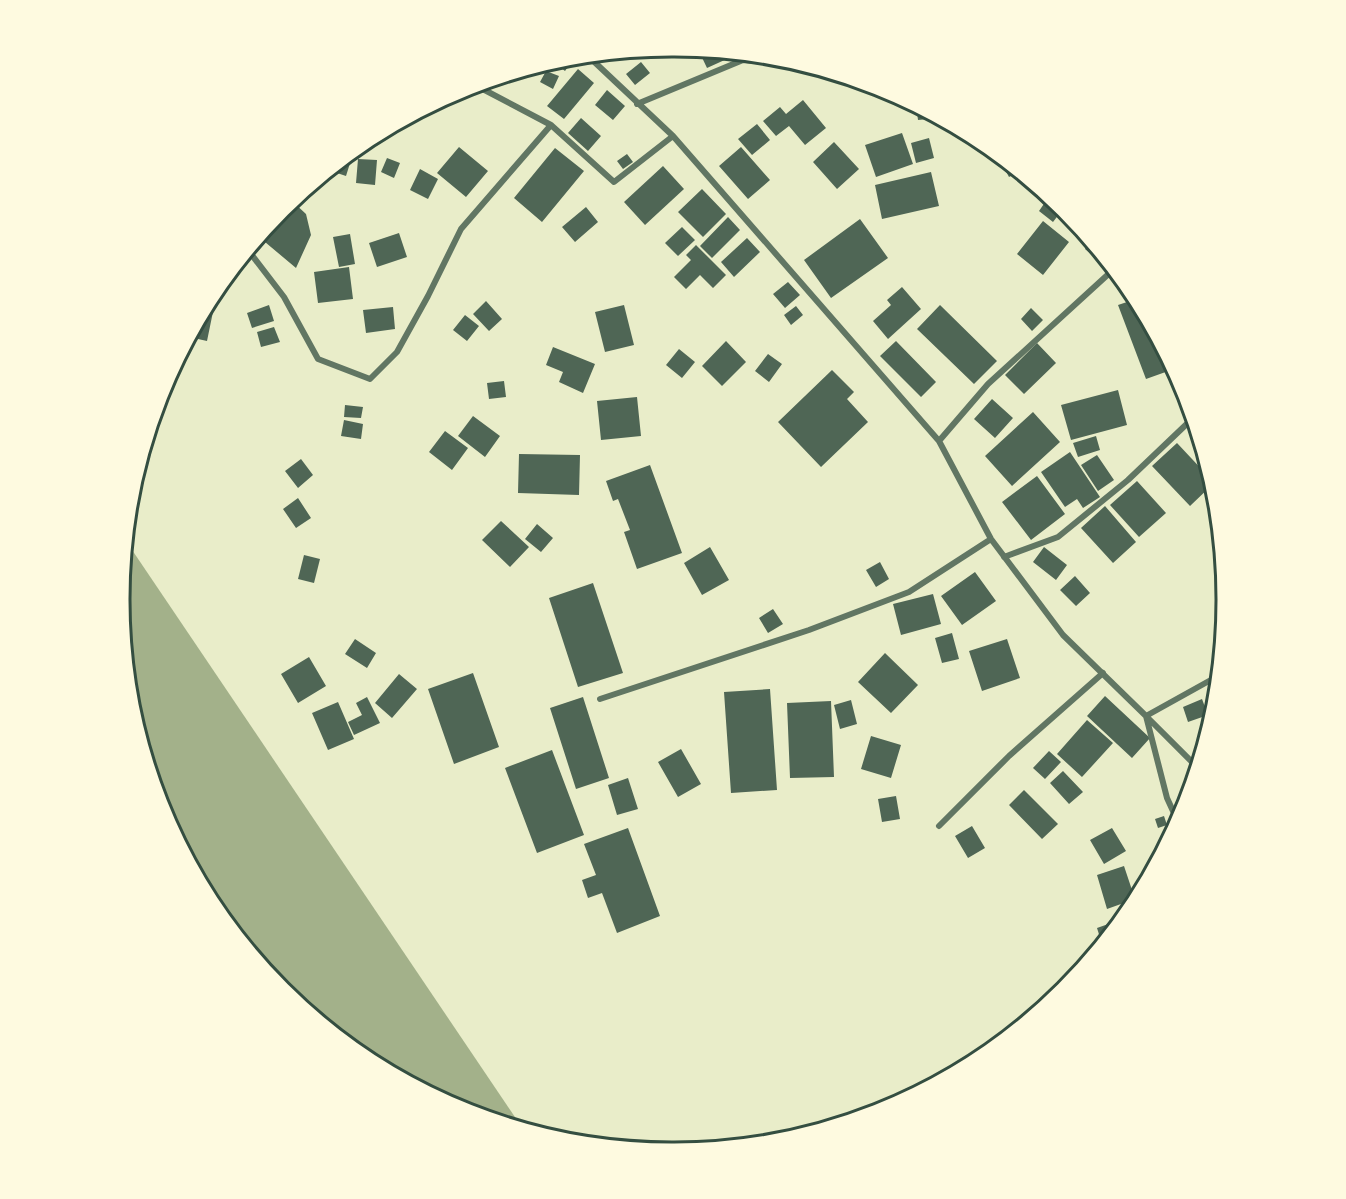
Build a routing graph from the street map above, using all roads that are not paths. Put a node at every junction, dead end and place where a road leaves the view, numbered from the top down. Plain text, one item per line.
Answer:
1 (739, 61) edge
2 (595, 63) edge
3 (486, 91) edge
4 (637, 104) junction
5 (551, 125) junction
6 (673, 136) junction
7 (253, 257) edge
8 (1107, 275) edge
9 (1187, 424) edge
10 (939, 441) junction
11 (991, 539) junction
12 (1005, 557) junction
13 (1103, 674) junction
14 (1209, 681) edge
15 (600, 699) dead end
16 (1146, 716) junction
17 (1191, 761) edge
18 (1173, 810) edge
19 (939, 826) dead end

1 - 4 street
2 - 4 street
3 - 5 street
4 - 6 street
5 - 6 street
5 - 7 street
6 - 10 street
8 - 10 street
9 - 12 street
10 - 11 street
11 - 12 street
11 - 15 street
12 - 13 street
13 - 16 street
13 - 19 street
14 - 16 street
16 - 17 street
16 - 18 street

